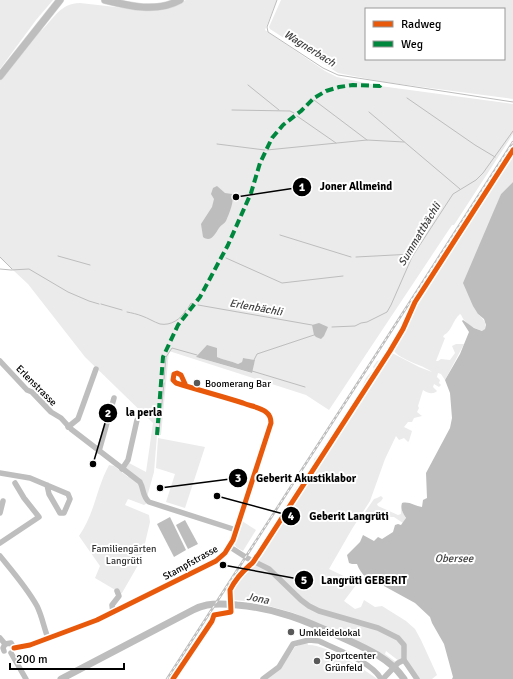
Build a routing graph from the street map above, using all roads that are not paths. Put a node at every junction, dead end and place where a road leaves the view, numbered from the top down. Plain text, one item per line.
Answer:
1 (60, 0) edge
2 (105, 0) edge
3 (180, 0) edge
4 (0, 76) edge
5 (0, 361) edge
6 (96, 369) dead end
7 (186, 386) dead end
8 (114, 398) dead end
9 (137, 420) dead end
10 (68, 426) junction
11 (99, 451) junction
12 (122, 468) junction
13 (0, 472) edge
14 (15, 483) dead end
15 (47, 485) junction
16 (3, 501) dead end
17 (0, 513) edge
18 (236, 530) junction
19 (0, 543) edge
20 (230, 547) junction
21 (0, 556) edge
22 (117, 592) dead end
23 (113, 613) junction
24 (0, 638) edge
25 (48, 638) junction
26 (5, 644) junction
27 (12, 650) junction
28 (2, 652) edge
29 (404, 660) junction
30 (26, 679) edge
31 (263, 679) edge
32 (382, 679) edge
33 (417, 679) edge

1 - 4 main road
2 - 3 main road
5 - 10 street, Erlenstrasse
6 - 10 street
7 - 18 street, Stampfstrasse
8 - 11 street
9 - 12 street
10 - 11 street, Erlenstrasse
11 - 12 street, Erlenstrasse
12 - 18 street, Erlenstrasse
13 - 15 street
14 - 19 street
15 - 15 street
16 - 17 street
18 - 20 street, Stampfstrasse
20 - 23 street, Stampfstrasse
20 - 29 street, Stampfstrasse
21 - 25 street
22 - 23 street
23 - 25 street, Stampfstrasse
24 - 26 street
25 - 27 street, Stampfstrasse
26 - 27 street
26 - 28 street
27 - 28 street
27 - 30 street
29 - 32 street
29 - 33 street, Stampfstrasse
31 - 32 street

